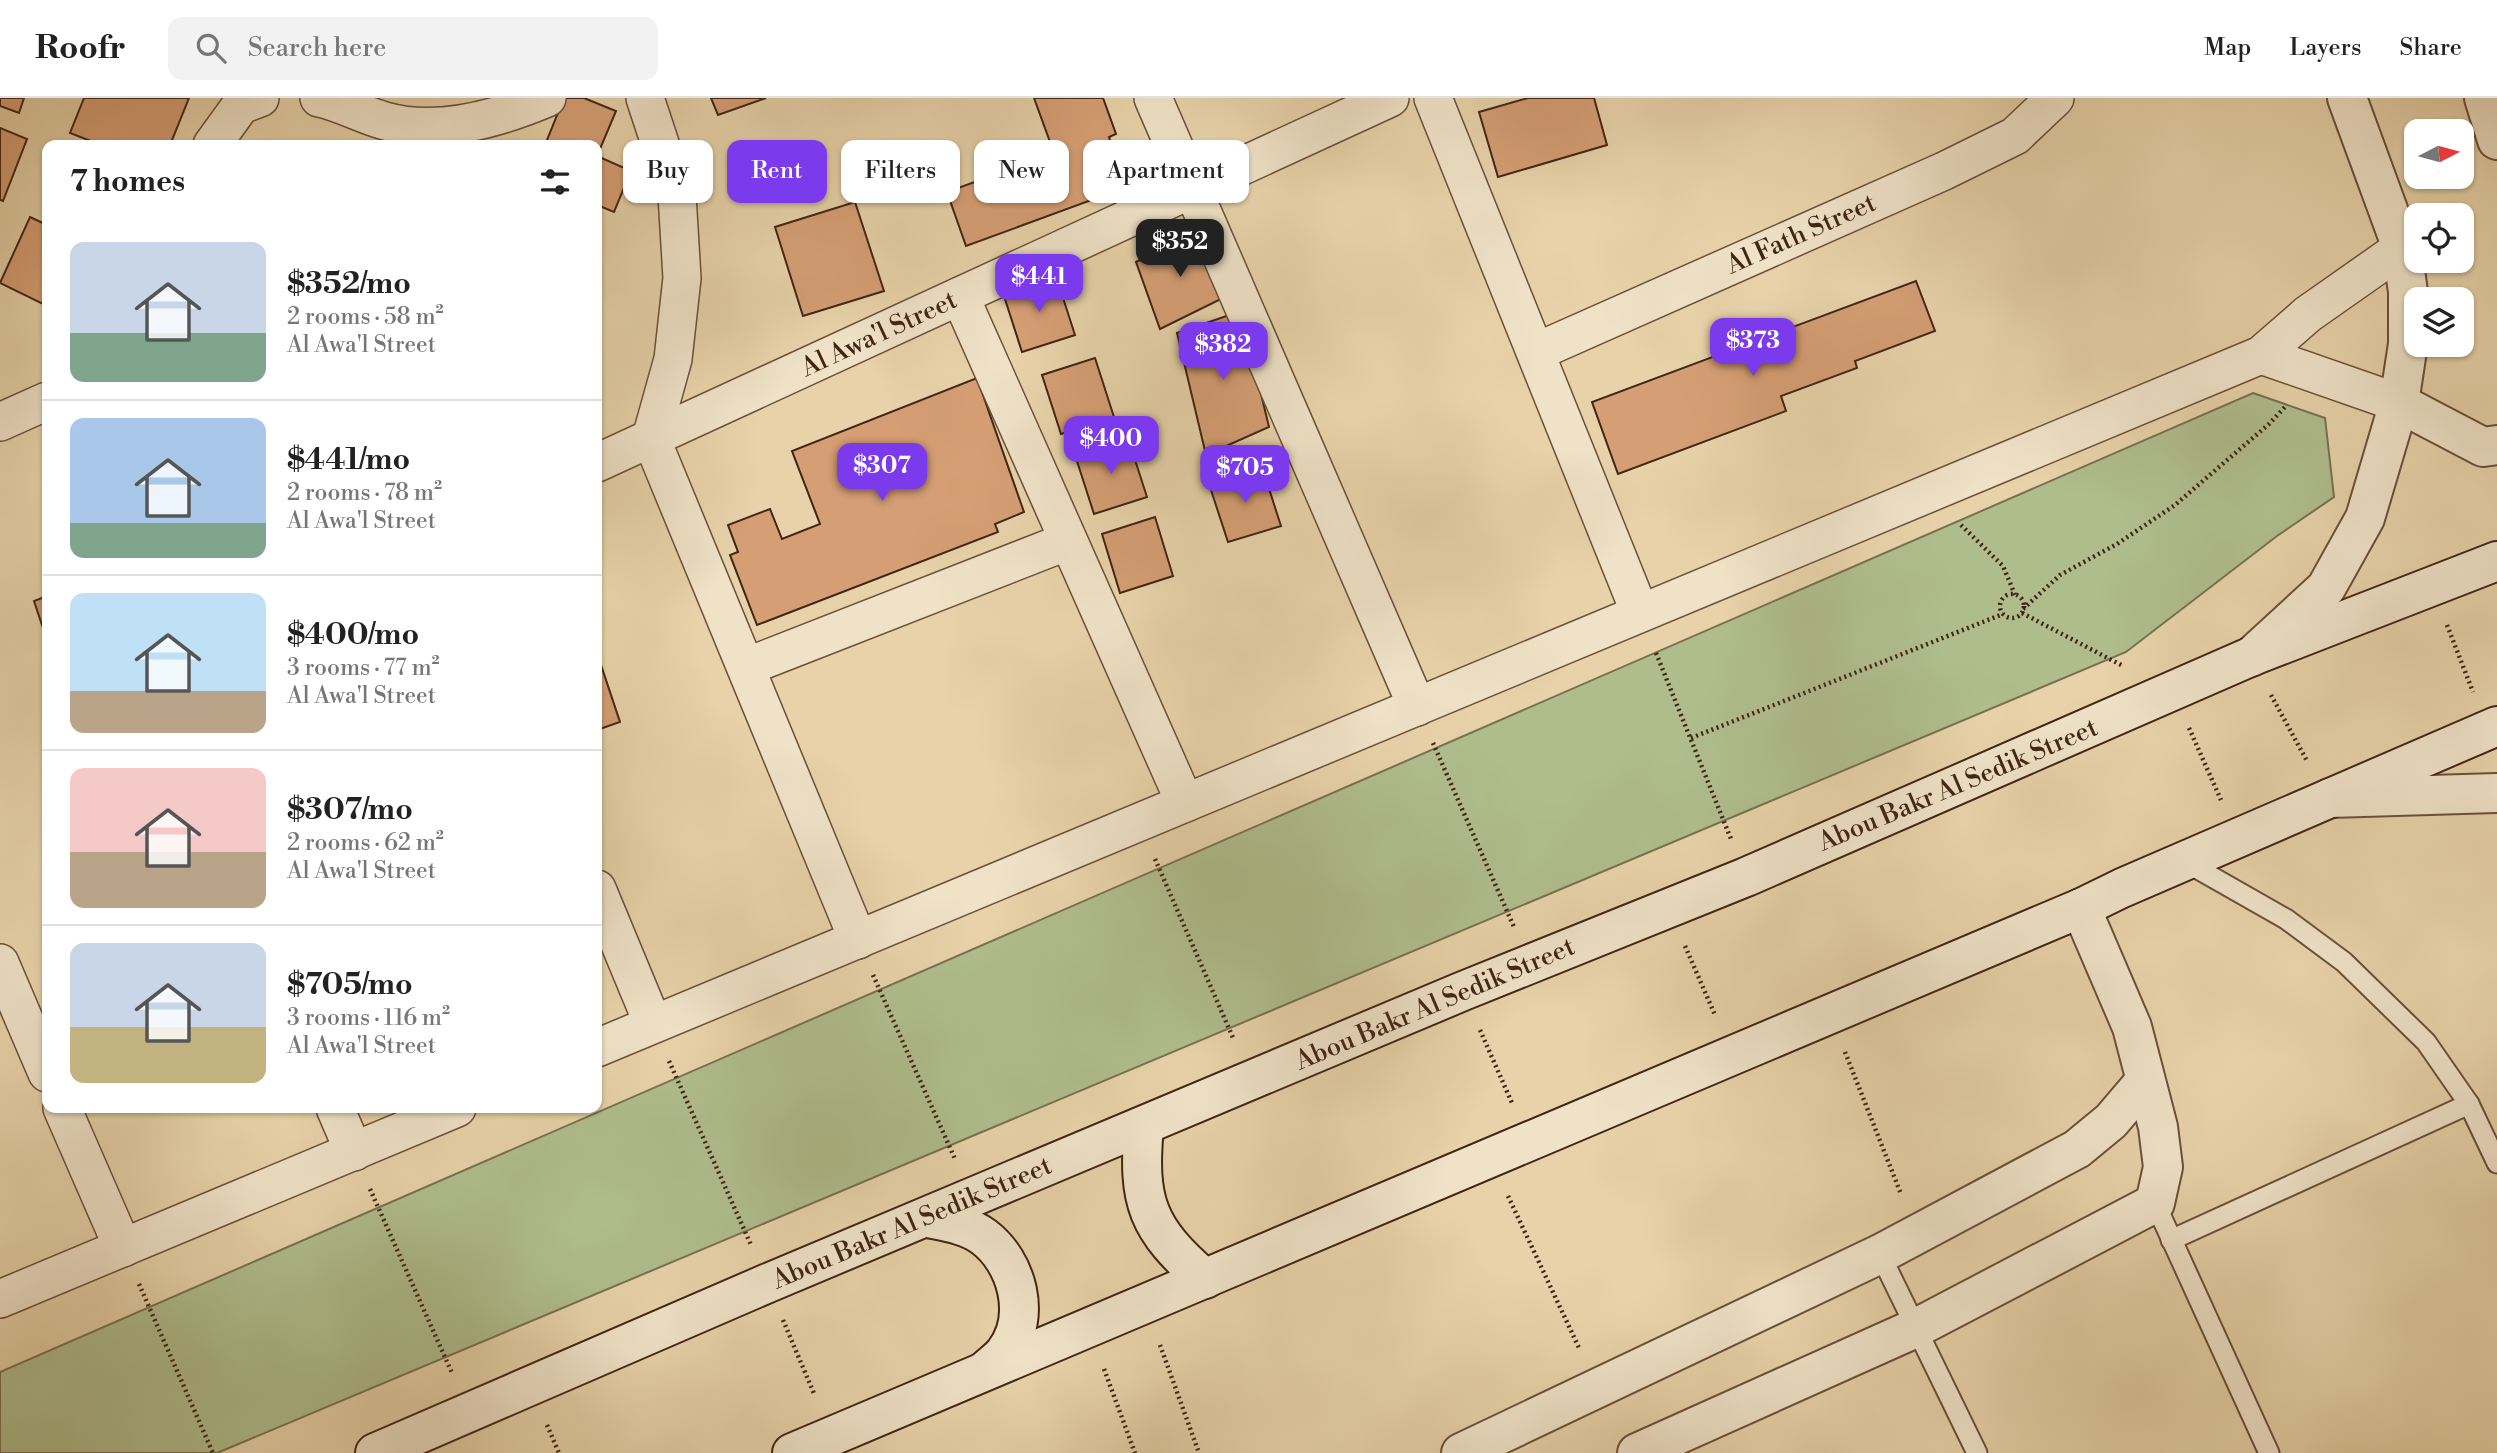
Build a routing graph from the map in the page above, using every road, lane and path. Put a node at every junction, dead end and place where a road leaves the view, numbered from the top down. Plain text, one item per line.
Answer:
1 (260, 98) edge
2 (319, 98) edge
3 (547, 98) edge
4 (645, 98) edge
5 (1153, 98) edge
6 (1390, 98) edge
7 (1433, 98) edge
8 (2055, 98) edge
9 (2347, 98) edge
10 (2484, 98) edge
11 (2497, 137) edge
12 (216, 140) edge
13 (1171, 140) edge
14 (1249, 164) edge
15 (1164, 203) edge
16 (1198, 203) edge
17 (2402, 248) junction
18 (960, 296) junction
19 (1536, 352) junction
20 (2261, 355) junction
21 (2313, 374) junction
22 (2399, 403) junction
23 (42, 409) edge
24 (0, 422) edge
25 (651, 438) junction
26 (2497, 445) edge
27 (602, 461) edge
28 (1927, 492) junction
29 (1068, 541) junction
30 (2497, 561) edge
31 (2433, 588) junction
32 (2015, 594) junction
33 (2023, 609) junction
34 (1640, 613) junction
35 (2003, 614) junction
36 (2250, 657) junction
37 (746, 667) junction
38 (1417, 707) junction
39 (2493, 728) edge
40 (1691, 738) junction
41 (2497, 793) edge
42 (2328, 798) junction
43 (1185, 803) junction
44 (1139, 823) junction
45 (2184, 862) junction
46 (1746, 877) junction
47 (602, 901) edge
48 (1668, 907) junction
49 (2081, 908) junction
50 (858, 940) junction
51 (0, 963) edge
52 (1530, 963) junction
53 (1463, 991) junction
54 (1829, 1013) junction
55 (11, 1021) edge
56 (653, 1024) junction
57 (602, 1046) edge
58 (1732, 1054) junction
59 (42, 1066) edge
60 (1252, 1080) junction
61 (2145, 1081) junction
62 (2469, 1104) junction
63 (64, 1113) edge
64 (337, 1113) edge
65 (445, 1113) edge
66 (1144, 1126) junction
67 (1528, 1141) junction
68 (354, 1152) junction
69 (1490, 1157) junction
70 (2497, 1163) edge
71 (972, 1199) junction
72 (2155, 1203) junction
73 (928, 1218) junction
74 (1919, 1234) junction
75 (2171, 1240) junction
76 (123, 1248) junction
77 (1881, 1254) junction
78 (1205, 1279) junction
79 (768, 1283) junction
80 (0, 1299) edge
81 (1145, 1305) junction
82 (1918, 1327) junction
83 (1089, 1328) junction
84 (982, 1374) junction
85 (1598, 1389) junction
86 (470, 1412) junction
87 (832, 1436) junction
88 (213, 1453) edge
89 (375, 1453) edge
90 (792, 1453) edge
91 (1135, 1453) edge
92 (1199, 1453) edge
93 (1461, 1453) edge
94 (1637, 1453) edge
95 (1977, 1453) edge
96 (2269, 1453) edge

1 - 12 street
2 - 3 street
4 - 25 street
5 - 13 street
6 - 14 street, Al Awa'l Street
7 - 19 street
8 - 19 street, Al Fath Street
9 - 17 main road
10 - 11 main road
15 - 18 street, Al Awa'l Street
16 - 38 street
17 - 20 street
17 - 22 main road
18 - 25 street, Al Awa'l Street
18 - 29 street
19 - 34 street
20 - 21 street
20 - 28 street
21 - 22 street
21 - 33 path
22 - 26 main road
22 - 36 main road
23 - 24 street
25 - 27 street, Al Awa'l Street
25 - 37 street
28 - 32 path
28 - 34 street
29 - 37 street
29 - 43 street
30 - 31 main road, Abou Bakr Al Sedik Street
31 - 36 main road, Abou Bakr Al Sedik Street
31 - 39 path
32 - 33 path
32 - 35 path
33 - 35 path
34 - 38 street
34 - 40 path
35 - 40 path
36 - 42 path
36 - 46 main road, Abou Bakr Al Sedik Street
37 - 50 street
38 - 43 street
38 - 52 path
39 - 42 main road
40 - 46 path
41 - 42 main road
42 - 45 main road
43 - 44 street
44 - 50 street
44 - 60 path
45 - 49 main road
45 - 62 lane
46 - 48 main road, Abou Bakr Al Sedik Street
47 - 56 street
48 - 52 main road, Abou Bakr Al Sedik Street
48 - 58 path
49 - 54 main road
49 - 61 main road
50 - 56 street
50 - 71 path
51 - 55 street
52 - 53 main road, Abou Bakr Al Sedik Street
53 - 60 main road, Abou Bakr Al Sedik Street
53 - 67 path
54 - 58 main road
54 - 74 path
55 - 59 street
56 - 57 street
56 - 79 path
58 - 67 main road
60 - 66 main road, Abou Bakr Al Sedik Street
61 - 72 main road
61 - 74 main road
62 - 70 lane
62 - 75 lane
63 - 76 street
64 - 68 street
65 - 68 street
66 - 71 main road, Abou Bakr Al Sedik Street
66 - 78 main road
67 - 69 main road
68 - 76 street
68 - 86 path
69 - 78 main road
69 - 85 path
71 - 73 main road, Abou Bakr Al Sedik Street
72 - 75 lane
72 - 82 main road
73 - 79 main road, Abou Bakr Al Sedik Street
73 - 84 main road
74 - 77 main road
75 - 96 lane
76 - 80 street
76 - 88 path
77 - 82 lane
77 - 85 main road
78 - 81 main road
79 - 86 main road, Abou Bakr Al Sedik Street
79 - 87 path
81 - 83 main road
81 - 92 path
82 - 94 main road
82 - 95 lane
83 - 84 main road
83 - 91 path
84 - 87 main road
85 - 93 main road
86 - 89 main road, Abou Bakr Al Sedik Street
87 - 90 main road

